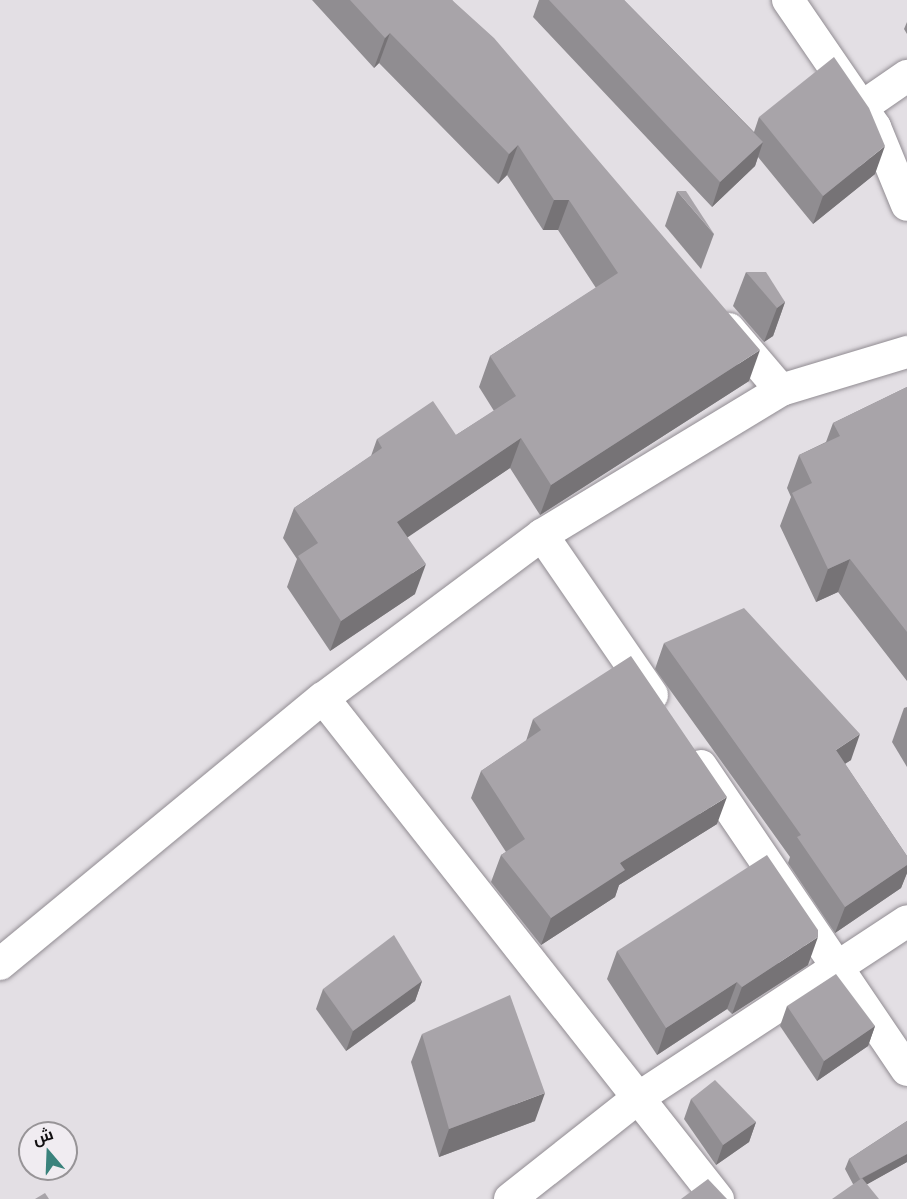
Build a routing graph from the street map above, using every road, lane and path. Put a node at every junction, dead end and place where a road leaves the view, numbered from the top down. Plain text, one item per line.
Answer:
1 (788, 0) edge
2 (907, 76) edge
3 (862, 107) junction
4 (907, 206) edge
5 (712, 309) edge
6 (907, 352) edge
7 (781, 390) junction
8 (542, 535) junction
9 (323, 698) junction
10 (907, 921) edge
11 (0, 964) edge
12 (840, 967) junction
13 (907, 1070) edge
14 (638, 1098) junction
15 (510, 1199) edge
16 (718, 1199) edge

1 - 3 street
2 - 3 street
3 - 4 street
5 - 7 street
6 - 7 street
7 - 8 street
8 - 9 street
8 - 12 street
9 - 11 street
9 - 14 street
10 - 12 street
12 - 13 street
12 - 14 street
14 - 15 street
14 - 16 street

